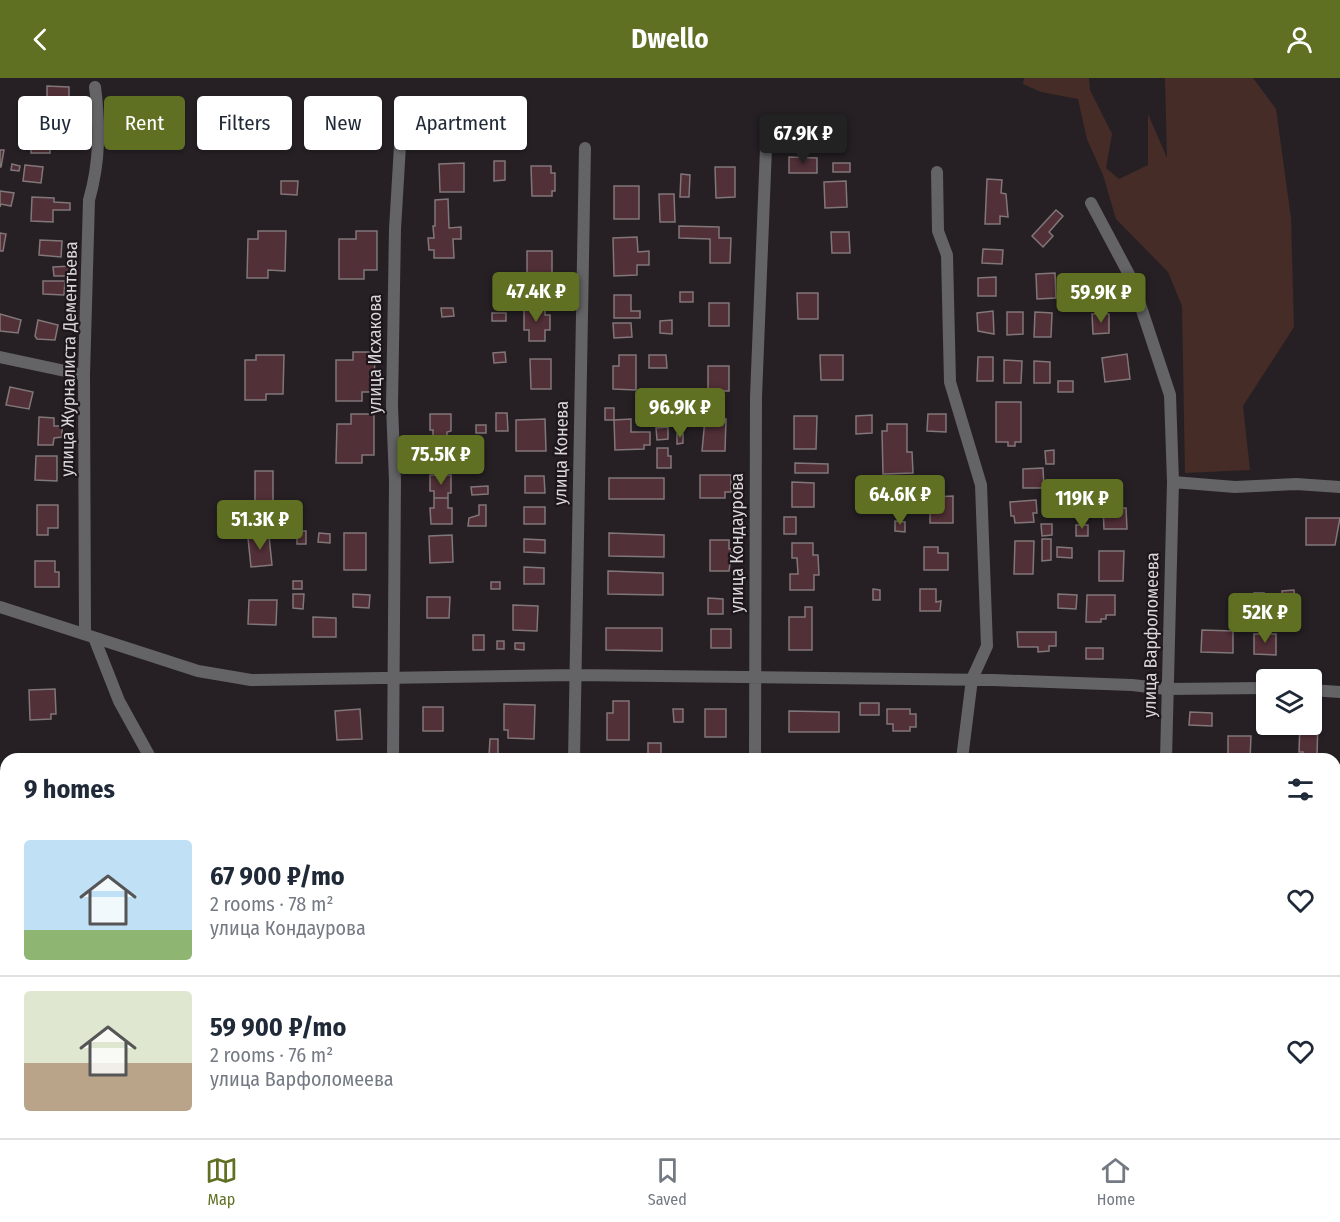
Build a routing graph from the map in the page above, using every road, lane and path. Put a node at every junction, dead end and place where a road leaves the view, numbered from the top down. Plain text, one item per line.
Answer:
1 (95, 87) dead end
2 (585, 148) dead end
3 (766, 148) dead end
4 (400, 150) edge
5 (937, 172) dead end
6 (1091, 203) dead end
7 (0, 357) edge
8 (84, 375) junction
9 (1173, 482) junction
10 (1340, 487) edge
11 (0, 607) edge
12 (90, 636) junction
13 (575, 675) junction
14 (393, 677) junction
15 (753, 678) junction
16 (972, 680) junction
17 (1256, 688) edge
18 (1167, 689) junction
19 (1322, 691) edge
20 (1340, 692) edge
21 (148, 753) edge
22 (393, 753) edge
23 (574, 753) edge
24 (755, 753) edge
25 (963, 753) edge
26 (1166, 753) edge

1 - 8 street, улица Журналиста Дементьева
2 - 13 street, улица Конева
3 - 15 street, улица Кондаурова
4 - 14 street, улица Исхакова
5 - 16 street
6 - 9 street, улица Варфоломеева
7 - 8 street
8 - 12 street, улица Журналиста Дементьева
9 - 10 street
9 - 18 street, улица Варфоломеева
11 - 12 street
12 - 14 street
12 - 21 street, улица Журналиста Дементьева
13 - 14 street
13 - 15 street
13 - 23 street, улица Конева
14 - 22 street, улица Исхакова
15 - 16 street
15 - 24 street, улица Кондаурова
16 - 18 street
16 - 25 street
17 - 18 street
18 - 26 street, улица Варфоломеева
19 - 20 street

